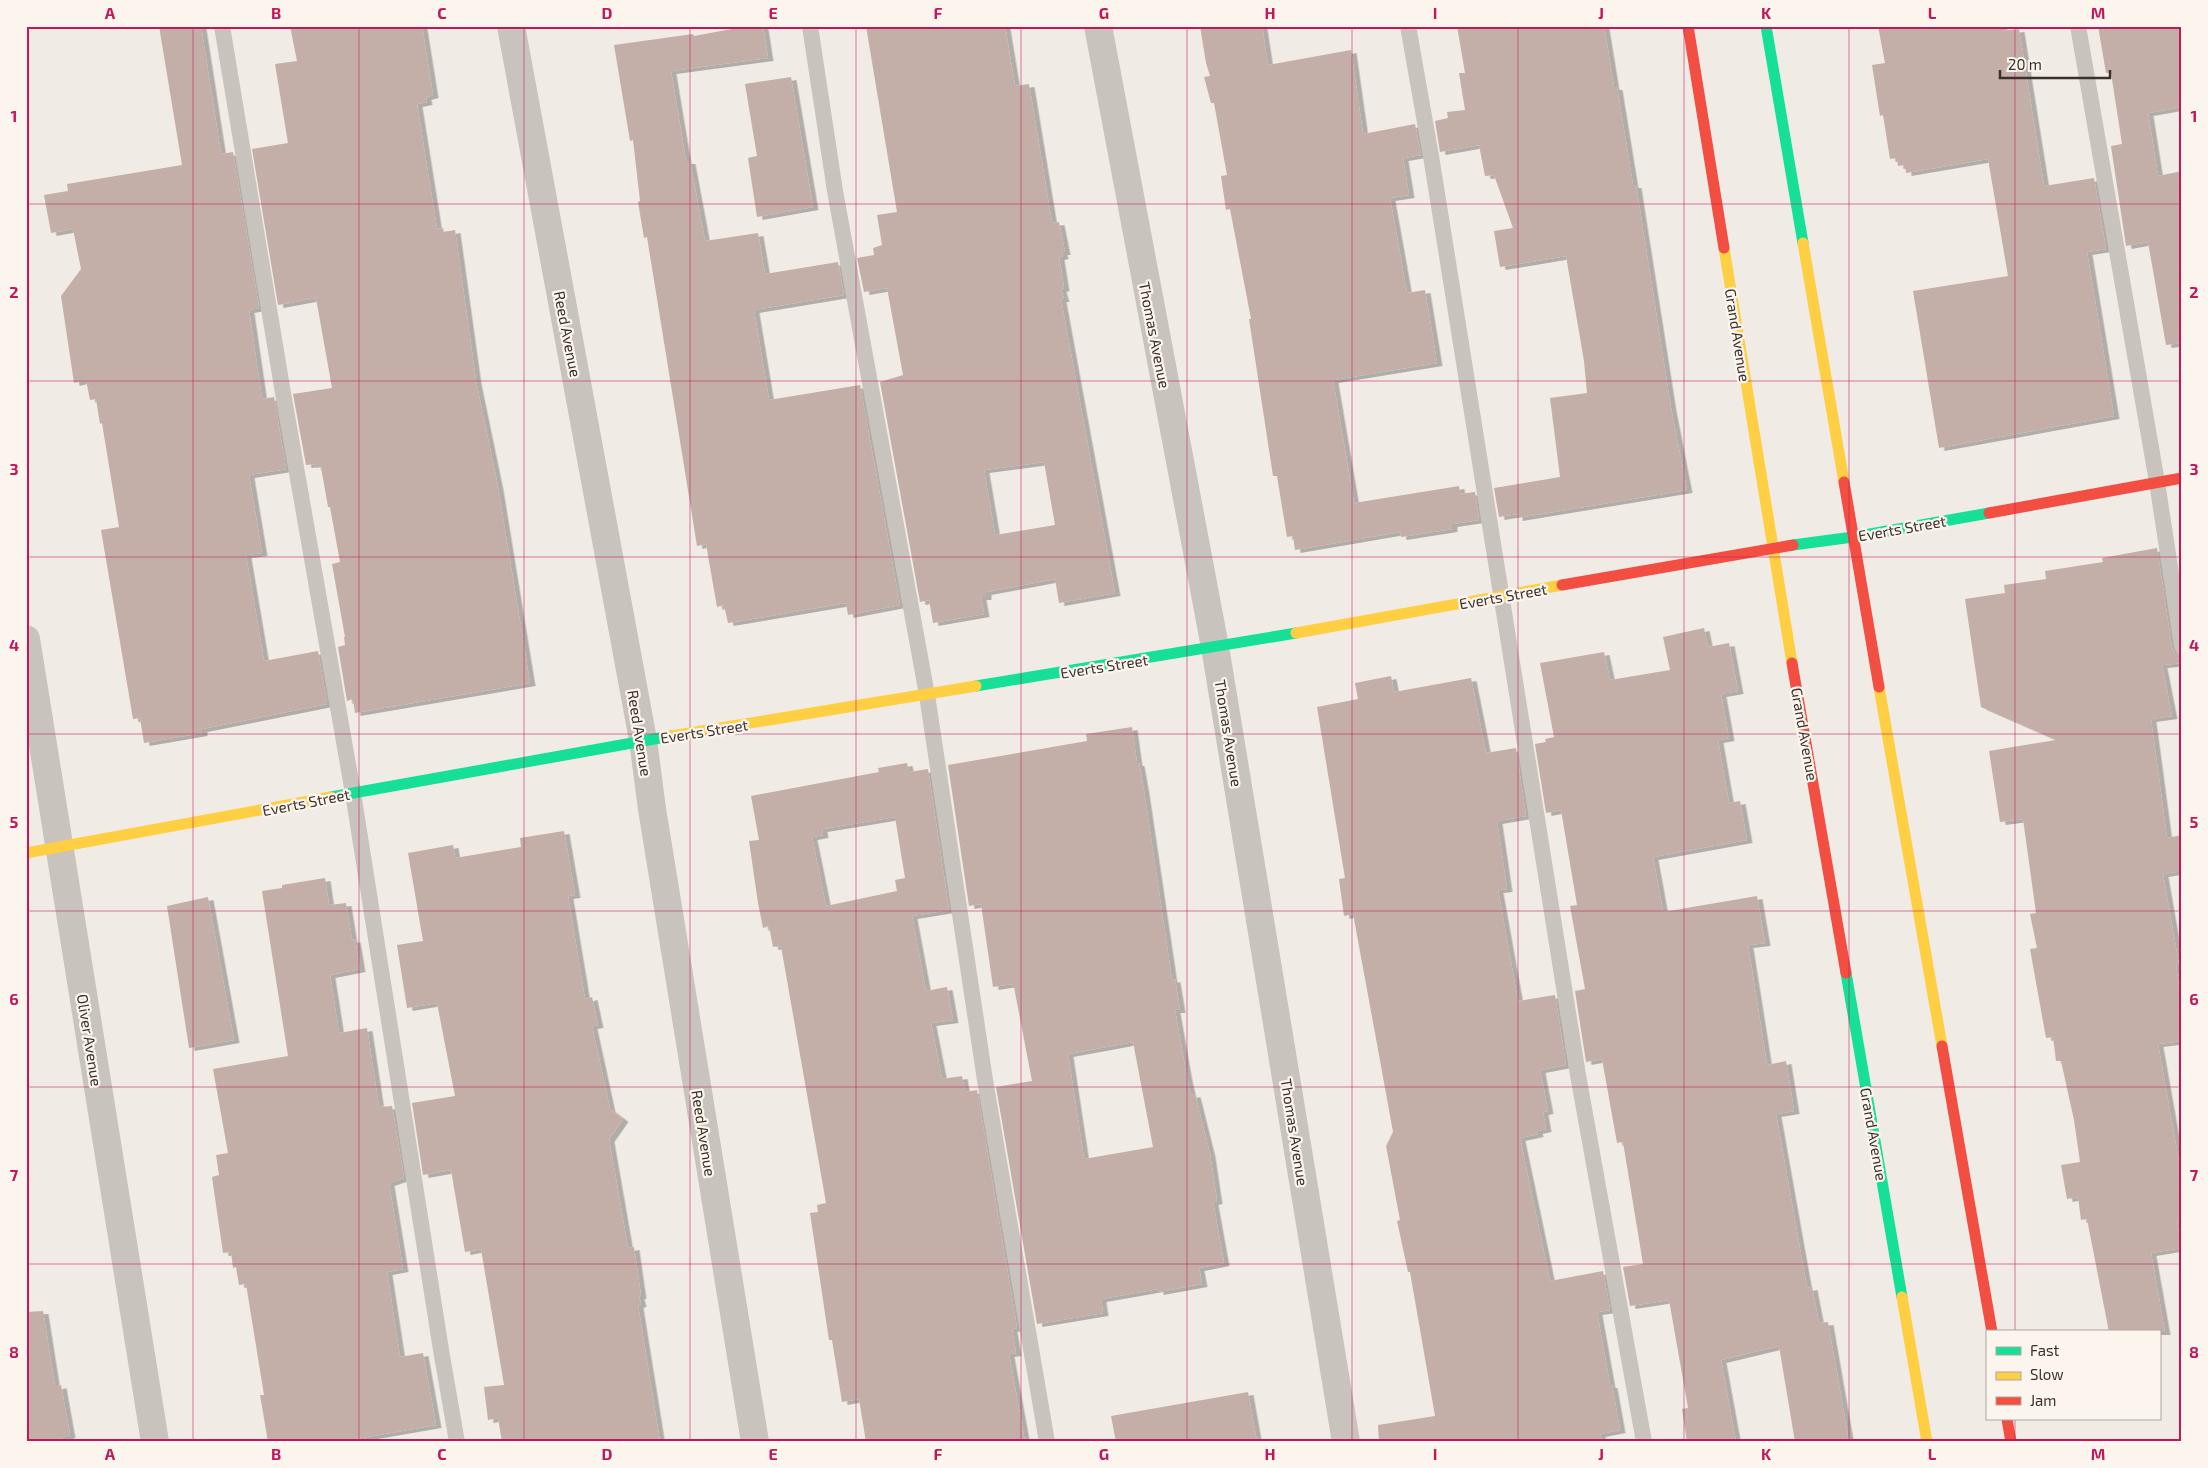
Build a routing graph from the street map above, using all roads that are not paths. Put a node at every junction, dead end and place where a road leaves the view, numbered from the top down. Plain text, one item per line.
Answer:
1 (222, 26) edge
2 (511, 26) edge
3 (810, 26) edge
4 (1098, 26) edge
5 (1408, 26) edge
6 (1688, 26) edge
7 (1766, 26) edge
8 (2078, 26) edge
9 (2182, 478) edge
10 (2157, 482) junction
11 (1852, 538) junction
12 (1772, 548) junction
13 (1501, 596) junction
14 (26, 639) edge
15 (2182, 646) edge
16 (1215, 647) junction
17 (927, 695) junction
18 (643, 740) junction
19 (353, 793) junction
20 (58, 847) junction
21 (26, 853) edge
22 (1992, 1330) edge
23 (2007, 1420) edge
24 (155, 1442) edge
25 (457, 1442) edge
26 (754, 1442) edge
27 (1047, 1442) edge
28 (1346, 1442) edge
29 (1644, 1442) edge
30 (1928, 1442) edge
31 (2011, 1442) edge

1 - 19 lane
2 - 18 street, Reed Avenue
3 - 17 lane
4 - 16 street, Thomas Avenue
5 - 13 lane
6 - 12 main road, Grand Avenue
7 - 11 main road
8 - 10 lane
9 - 10 main road, Everts Street
10 - 11 main road, Everts Street
10 - 15 lane
11 - 12 main road, Everts Street
11 - 22 main road
12 - 13 main road, Everts Street
12 - 30 main road, Grand Avenue
13 - 16 main road, Everts Street
13 - 29 lane
14 - 20 street, Oliver Avenue
16 - 17 main road, Everts Street
16 - 28 street, Thomas Avenue
17 - 18 main road, Everts Street
17 - 27 lane
18 - 19 main road, Everts Street
18 - 26 street, Reed Avenue
19 - 20 main road, Everts Street
19 - 25 lane
20 - 21 main road, Everts Street
20 - 24 street, Oliver Avenue
23 - 31 main road

